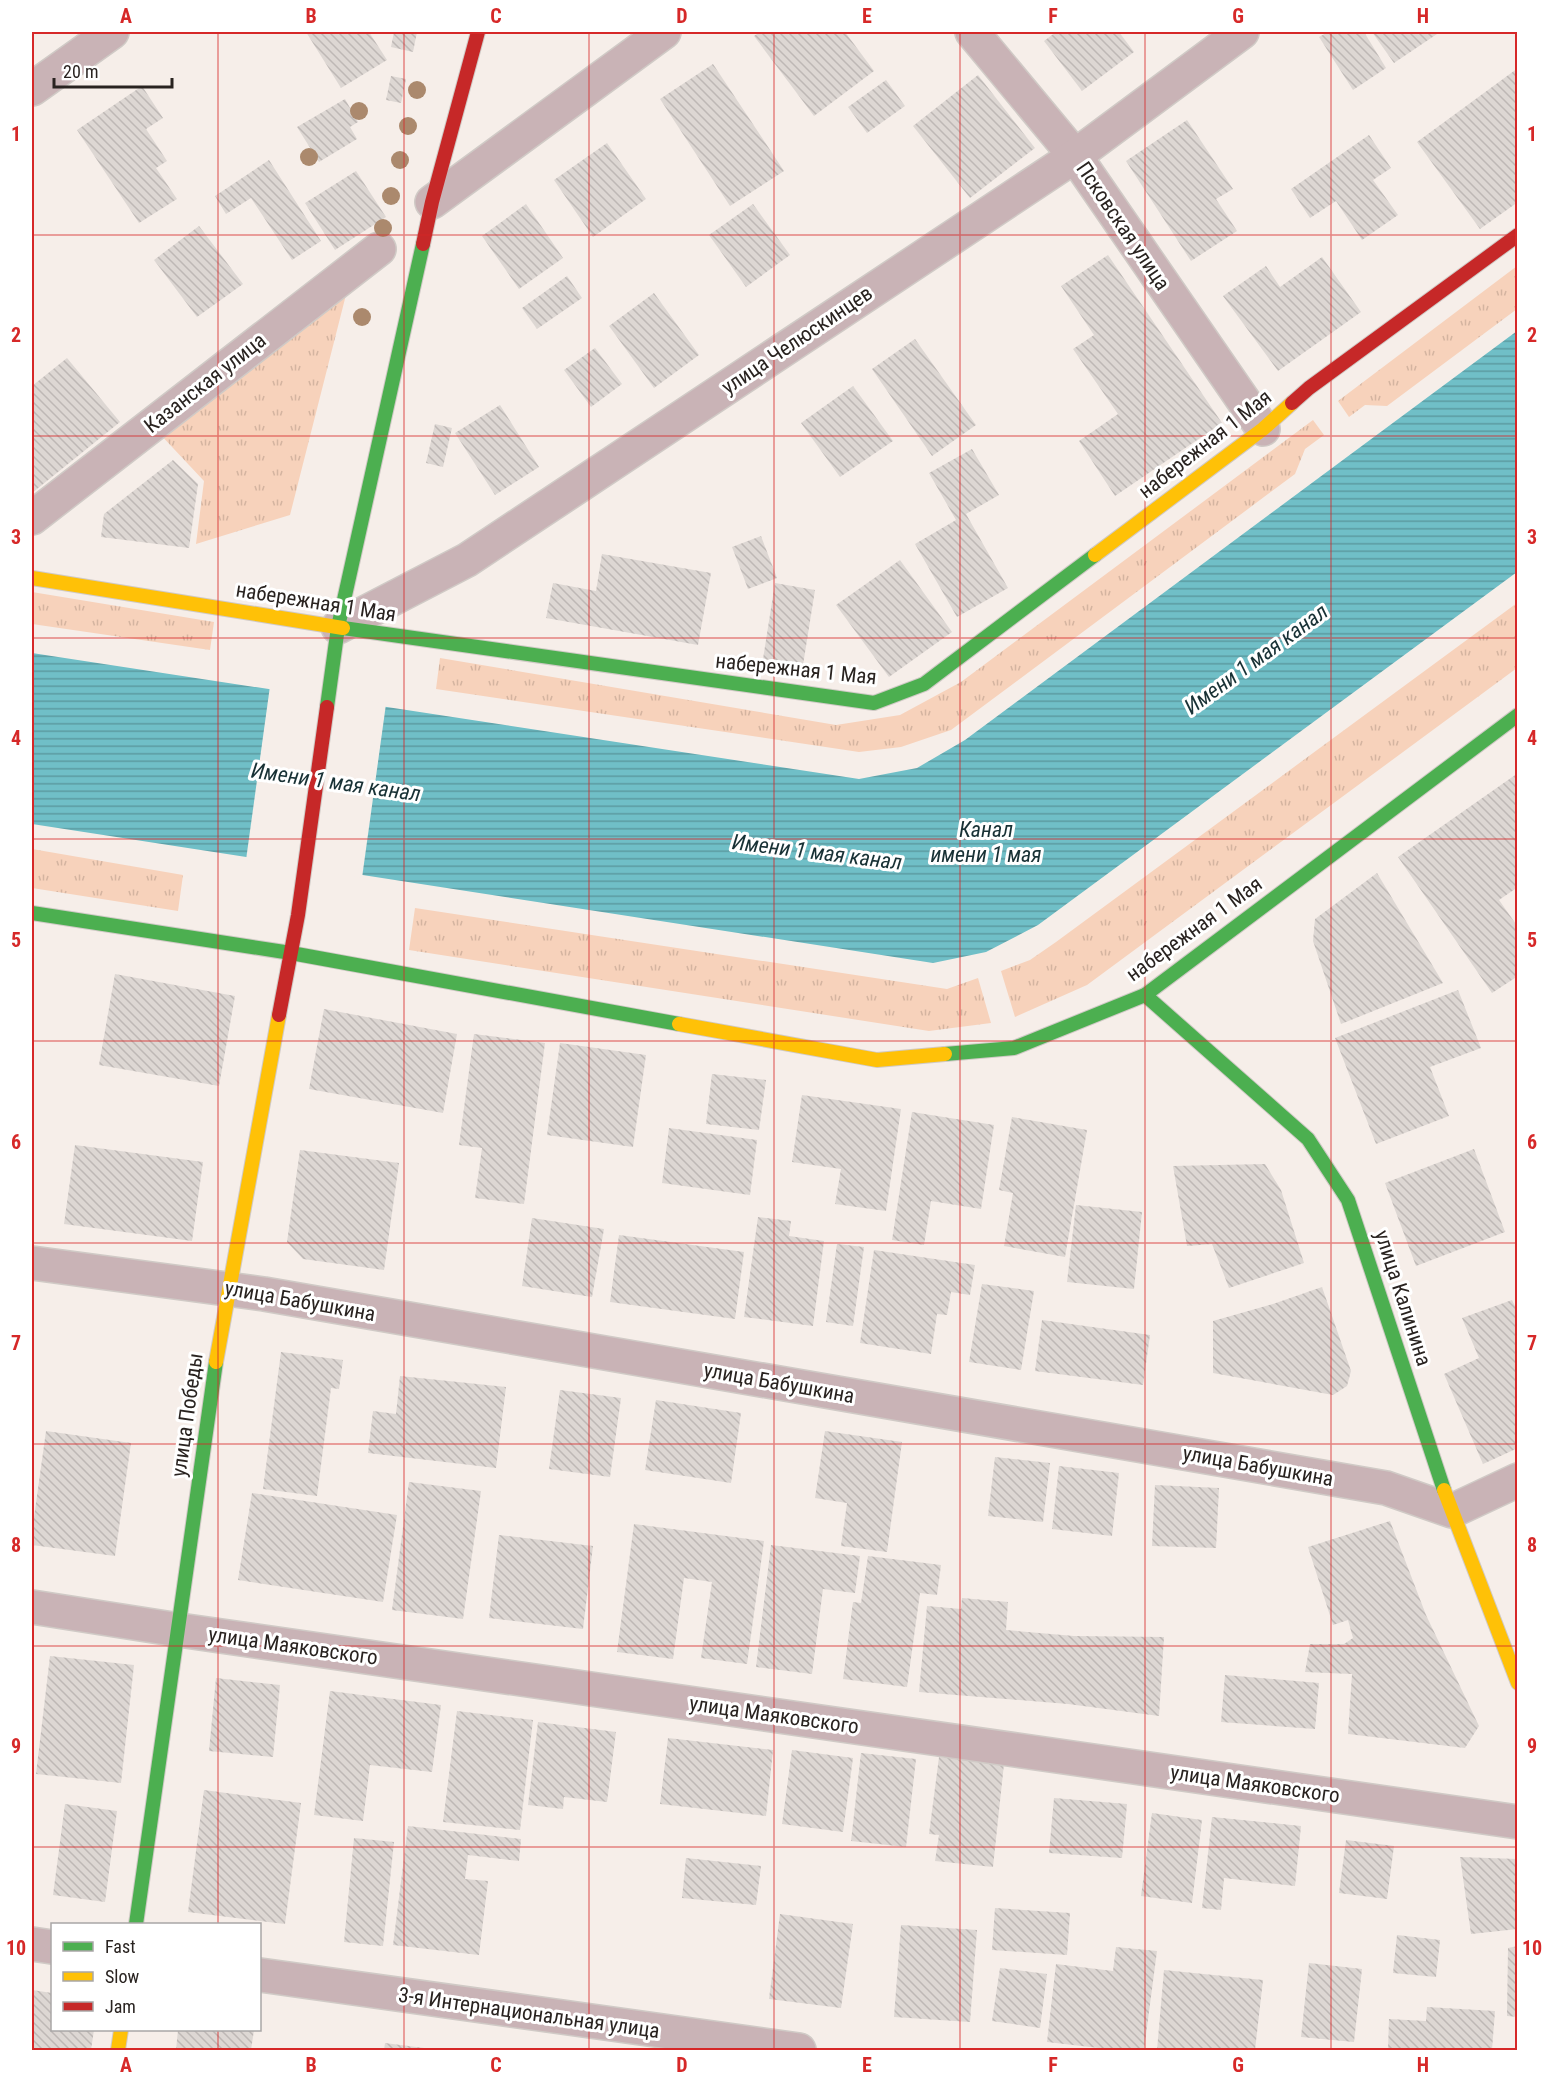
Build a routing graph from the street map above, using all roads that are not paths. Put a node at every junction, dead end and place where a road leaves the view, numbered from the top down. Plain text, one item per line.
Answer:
1 (112, 32) edge
2 (478, 32) edge
3 (664, 32) edge
4 (972, 32) edge
5 (1242, 32) edge
6 (32, 89) edge
7 (1075, 156) junction
8 (432, 202) junction
9 (1518, 235) edge
10 (379, 249) dead end
11 (1263, 429) junction
12 (32, 518) edge
13 (32, 578) edge
14 (338, 627) junction
15 (1518, 715) edge
16 (32, 913) edge
17 (291, 953) junction
18 (1144, 995) junction
19 (32, 1263) edge
20 (229, 1288) junction
21 (1518, 1480) edge
22 (1452, 1511) junction
23 (32, 1607) edge
24 (179, 1630) junction
25 (1518, 1683) edge
26 (1518, 1822) edge
27 (136, 1923) edge
28 (32, 1944) edge
29 (51, 1947) edge
30 (261, 1975) edge
31 (121, 2031) edge
32 (118, 2050) edge
33 (799, 2050) edge

1 - 6 street
2 - 8 main road, улица Победы
3 - 8 street
4 - 7 street, Псковская улица
5 - 7 street, улица Челюскинцев
7 - 11 street, Псковская улица
7 - 14 street, улица Челюскинцев
8 - 14 main road, улица Победы
9 - 11 main road, набережная 1 Мая
10 - 12 street, Казанская улица
11 - 14 main road, набережная 1 Мая
13 - 14 main road, набережная 1 Мая
14 - 17 main road, улица Победы
15 - 18 main road, набережная 1 Мая
16 - 17 main road, набережная 1 Мая
17 - 18 main road, набережная 1 Мая
17 - 20 main road, улица Победы
18 - 22 main road, улица Калинина
19 - 20 street, улица Бабушкина
20 - 22 street, улица Бабушкина
20 - 24 main road, улица Победы
21 - 22 street
22 - 25 main road, улица Калинина
23 - 24 street, улица Маяковского
24 - 26 street, улица Маяковского
24 - 27 main road, улица Победы
28 - 29 street
30 - 33 street, 3-я Интернациональная улица
31 - 32 main road

